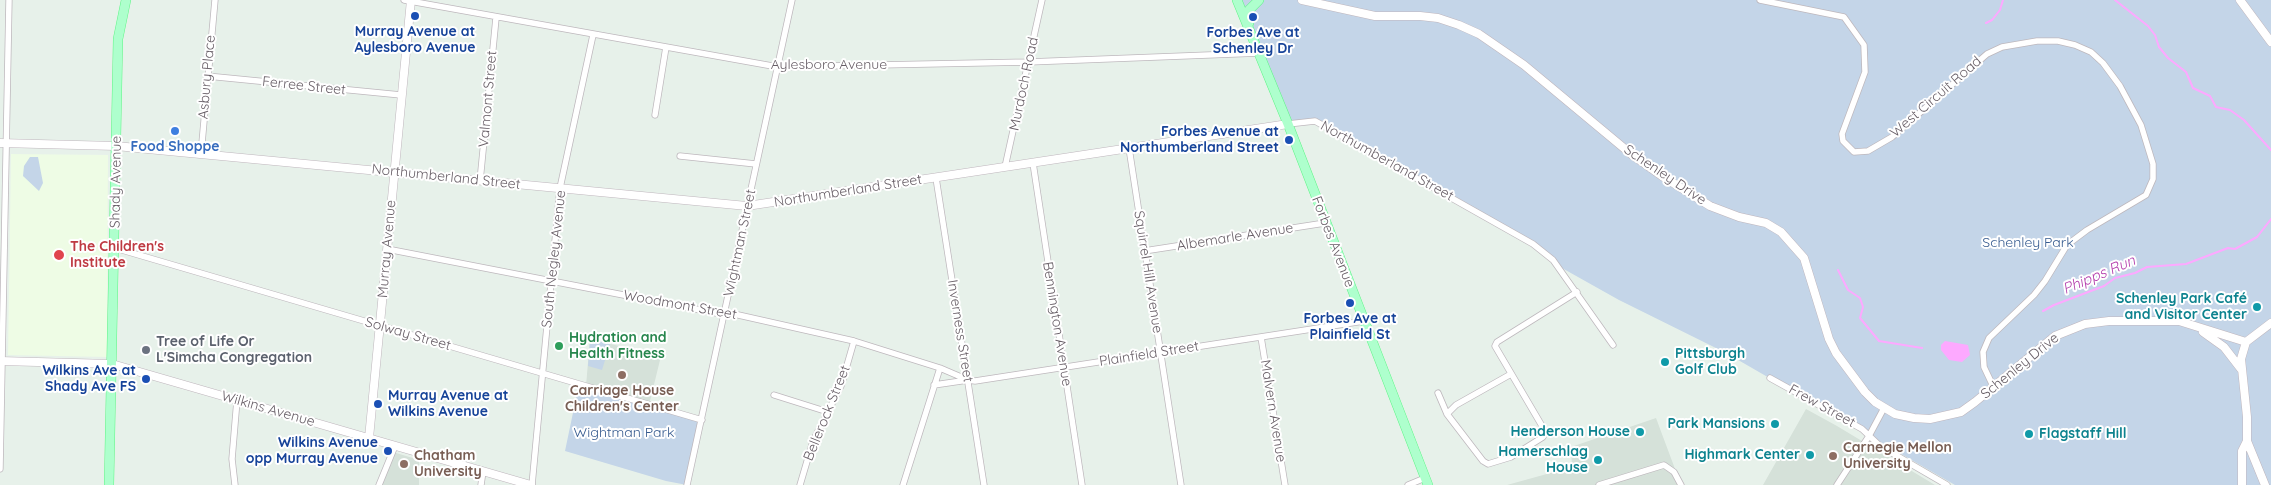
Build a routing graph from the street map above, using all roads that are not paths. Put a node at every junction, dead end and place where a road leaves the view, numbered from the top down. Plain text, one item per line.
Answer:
1 (9, 0) edge
2 (126, 0) edge
3 (215, 0) edge
4 (408, 0) edge
5 (792, 0) edge
6 (1042, 0) edge
7 (1236, 0) edge
8 (1259, 0) edge
9 (1302, 0) edge
10 (1760, 0) edge
11 (2240, 0) edge
12 (1315, 2) edge
13 (496, 18) junction
14 (1249, 26) junction
15 (593, 35) junction
16 (2271, 42) edge
17 (666, 47) junction
18 (1260, 53) junction
19 (1028, 62) junction
20 (778, 67) junction
21 (207, 76) junction
22 (401, 95) junction
23 (655, 116) dead end
24 (1288, 124) junction
25 (3, 143) edge
26 (116, 146) junction
27 (1129, 148) junction
28 (200, 154) junction
29 (680, 156) dead end
30 (1032, 163) junction
31 (756, 164) junction
32 (1005, 167) junction
33 (394, 172) junction
34 (936, 178) junction
35 (480, 181) junction
36 (560, 188) junction
37 (747, 206) junction
38 (1325, 223) junction
39 (115, 248) junction
40 (387, 249) junction
41 (1144, 251) junction
42 (552, 282) junction
43 (1578, 292) junction
44 (725, 312) junction
45 (1364, 321) junction
46 (2271, 323) edge
47 (380, 326) junction
48 (2196, 326) junction
49 (1262, 337) junction
50 (854, 341) junction
51 (2246, 342) junction
52 (1613, 345) dead end
53 (1160, 352) junction
54 (1, 361) edge
55 (112, 364) junction
56 (940, 368) junction
57 (1064, 368) junction
58 (2242, 372) junction
59 (543, 373) junction
60 (1511, 374) junction
61 (1770, 378) dead end
62 (968, 380) junction
63 (934, 385) junction
64 (1993, 386) junction
65 (1438, 393) dead end
66 (774, 395) dead end
67 (237, 400) junction
68 (1884, 408) junction
69 (828, 412) junction
70 (1447, 414) junction
71 (702, 420) junction
72 (1869, 436) junction
73 (369, 438) junction
74 (2247, 441) junction
75 (395, 446) junction
76 (0, 469) edge
77 (483, 471) junction
78 (1427, 482) edge
79 (110, 485) edge
80 (235, 485) edge
81 (379, 485) edge
82 (481, 485) edge
83 (532, 485) edge
84 (687, 485) edge
85 (800, 485) edge
86 (903, 485) edge
87 (984, 485) edge
88 (1082, 485) edge
89 (1181, 485) edge
90 (1285, 485) edge
91 (1408, 485) edge
92 (1598, 485) edge
93 (1681, 485) edge
94 (1837, 485) edge
95 (1946, 485) edge
96 (2242, 485) edge
97 (2265, 485) edge

1 - 25 street
2 - 26 main road, Shady Avenue
3 - 21 street, Asbury Place
4 - 13 street, Aylesboro Avenue
4 - 22 street, Murray Avenue
5 - 20 street, Wightman Street
6 - 19 street, Murdoch Road
7 - 14 main road, Forbes Avenue
8 - 14 main road
9 - 12 street, Schenley Drive
10 - 64 street, West Circuit Road
11 - 16 street
12 - 68 street, Schenley Drive
13 - 15 street, Aylesboro Avenue
13 - 35 street, Valmont Street
14 - 18 main road, Forbes Avenue
15 - 17 street, Aylesboro Avenue
15 - 36 street, South Negley Avenue
17 - 20 street, Aylesboro Avenue
17 - 23 street
18 - 19 street, Aylesboro Avenue
18 - 24 main road, Forbes Avenue
19 - 20 street, Aylesboro Avenue
19 - 32 street, Murdoch Road
20 - 31 street, Wightman Street
21 - 22 street, Ferree Street
21 - 28 street, Asbury Place
22 - 33 street, Murray Avenue
24 - 27 street, Northumberland Street
24 - 38 main road, Forbes Avenue
24 - 43 street, Northumberland Street
25 - 26 street, Northumberland Street
25 - 54 street
26 - 28 street, Northumberland Street
26 - 39 main road, Shady Avenue
27 - 30 street, Northumberland Street
27 - 41 street, Squirrel Hill Avenue
28 - 33 street, Northumberland Street
29 - 31 street
30 - 32 street, Northumberland Street
30 - 57 street, Bennington Avenue
31 - 37 street, Wightman Street
32 - 34 street, Northumberland Street
33 - 35 street, Northumberland Street
33 - 40 street, Murray Avenue
34 - 37 street, Northumberland Street
34 - 62 street, Inverness Street
35 - 36 street, Northumberland Street
36 - 37 street, Northumberland Street
36 - 42 street, South Negley Avenue
37 - 44 street, Wightman Street
38 - 41 street, Albemarle Avenue
38 - 45 main road, Forbes Avenue
39 - 47 street, Solway Street
39 - 55 main road, Shady Avenue
40 - 42 street, Woodmont Street
40 - 47 street, Murray Avenue
41 - 53 street, Squirrel Hill Avenue
42 - 44 street, Woodmont Street
42 - 59 street, South Negley Avenue
43 - 52 street, Northumberland Street
43 - 60 street
44 - 50 street, Woodmont Street
44 - 71 street, Wightman Street
45 - 49 street, Plainfield Street
45 - 78 main road, Forbes Avenue
46 - 51 street
47 - 59 street, Solway Street
47 - 73 street, Murray Avenue
48 - 51 street, Schenley Drive
48 - 58 street, Schenley Drive
48 - 64 street, Schenley Drive
49 - 53 street, Plainfield Street
49 - 90 street, Malvern Avenue
50 - 56 street, Woodmont Street
50 - 69 street, Bellerock Street
51 - 58 street, Schenley Drive
53 - 57 street, Plainfield Street
53 - 89 street, Squirrel Hill Avenue
54 - 55 street, Wilkins Avenue
54 - 76 street
55 - 67 street, Wilkins Avenue
55 - 79 main road, Shady Avenue
56 - 62 street, Woodmont Street
56 - 63 street
57 - 62 street, Plainfield Street
57 - 88 street, Bennington Avenue
58 - 74 street, Schenley Drive
59 - 71 street, Solway Street
59 - 83 street, South Negley Avenue
60 - 70 street
60 - 70 street
61 - 72 street, Frew Street
62 - 63 street, Plainfield Street
62 - 87 street, Inverness Street
63 - 86 street
64 - 68 street, Schenley Drive
65 - 70 street
66 - 69 street
67 - 73 street, Wilkins Avenue
67 - 80 street
68 - 72 street
69 - 85 street, Bellerock Street
71 - 84 street, Wightman Street
72 - 94 street
72 - 95 street, Frew Street
73 - 75 street, Wilkins Avenue
74 - 96 street, Schenley Drive
74 - 97 street, Schenley Drive
75 - 77 street, Wilkins Avenue
75 - 81 street
77 - 82 street
77 - 83 street, Wilkins Avenue
78 - 91 street
92 - 93 street

